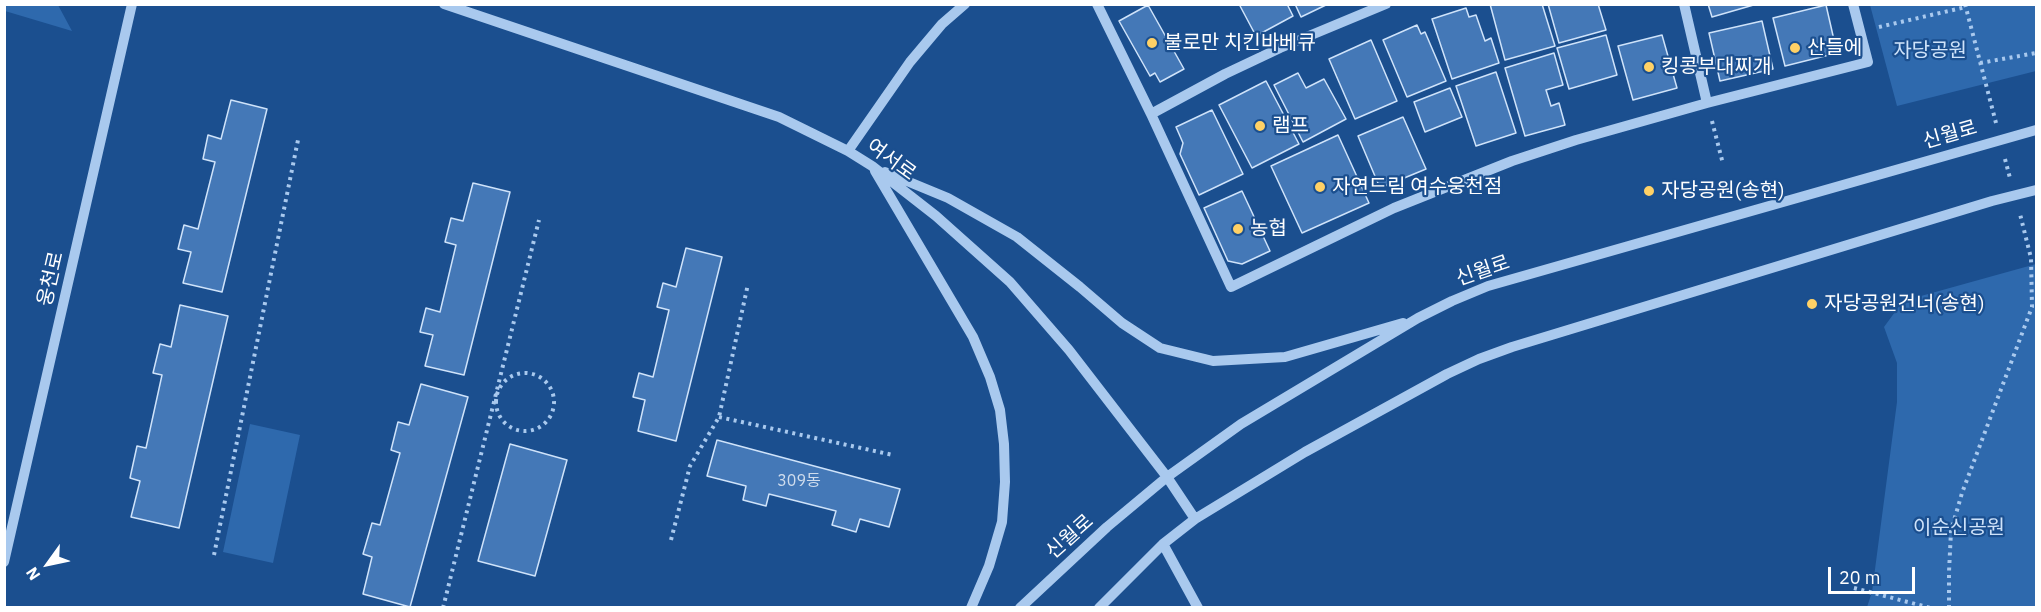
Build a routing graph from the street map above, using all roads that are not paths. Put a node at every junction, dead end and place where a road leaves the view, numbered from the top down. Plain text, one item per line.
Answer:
1 (132, 4) edge
2 (444, 4) edge
3 (965, 4) edge
4 (1097, 4) edge
5 (1386, 4) edge
6 (1684, 4) edge
7 (1853, 4) edge
8 (1707, 103) junction
9 (1151, 114) junction
10 (2037, 130) edge
11 (848, 151) junction
12 (872, 166) junction
13 (2037, 190) edge
14 (1418, 318) junction
15 (1167, 477) junction
16 (1195, 519) junction
17 (1163, 544) junction
18 (4, 562) edge
19 (971, 608) edge
20 (1020, 608) edge
21 (1099, 608) edge
22 (1198, 608) edge

1 - 18 street, 웅천로
2 - 11 street, 여서로
3 - 11 street
4 - 9 street
5 - 9 street
6 - 8 street
7 - 8 street
8 - 9 street
10 - 14 street, 신월로
11 - 12 street, 여서로
12 - 14 street
12 - 15 street, 여서로
12 - 19 street
13 - 16 street
14 - 15 street, 신월로
15 - 16 street, 여서로
15 - 20 street, 신월로
16 - 17 street
17 - 21 street
17 - 22 street

